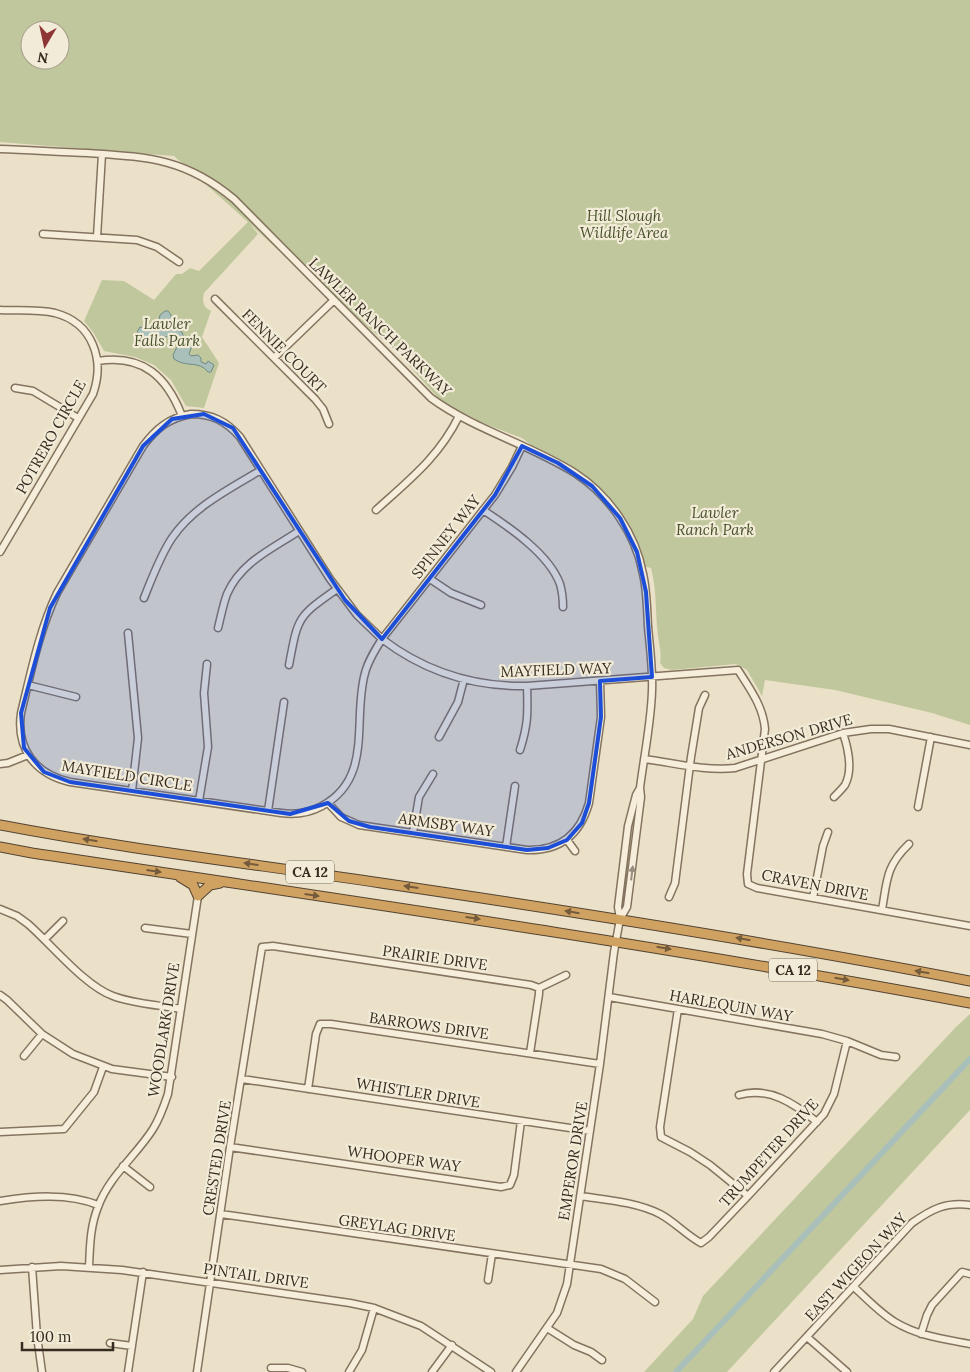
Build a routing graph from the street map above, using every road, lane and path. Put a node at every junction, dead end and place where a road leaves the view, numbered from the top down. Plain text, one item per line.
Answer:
1 (0, 148) edge
2 (102, 154) junction
3 (43, 234) dead end
4 (97, 237) junction
5 (179, 262) dead end
6 (215, 300) dead end
7 (334, 300) junction
8 (0, 310) edge
9 (274, 358) junction
10 (98, 361) junction
11 (16, 388) dead end
12 (182, 416) junction
13 (459, 416) junction
14 (78, 418) junction
15 (329, 424) dead end
16 (522, 446) junction
17 (261, 470) junction
18 (376, 510) dead end
19 (483, 510) junction
20 (299, 531) junction
21 (0, 552) edge
22 (430, 579) junction
23 (337, 589) junction
24 (144, 598) dead end
25 (481, 606) dead end
26 (563, 607) dead end
27 (218, 628) dead end
28 (128, 633) dead end
29 (382, 639) junction
30 (207, 664) dead end
31 (289, 665) dead end
32 (652, 677) junction
33 (464, 679) junction
34 (600, 681) junction
35 (28, 685) junction
36 (527, 686) junction
37 (705, 695) dead end
38 (76, 697) dead end
39 (284, 702) dead end
40 (843, 733) junction
41 (438, 737) dead end
42 (931, 738) junction
43 (970, 745) edge
44 (520, 750) dead end
45 (28, 755) junction
46 (644, 759) junction
47 (761, 761) junction
48 (0, 764) edge
49 (690, 766) junction
50 (433, 774) dead end
51 (515, 786) dead end
52 (132, 791) junction
53 (834, 797) dead end
54 (199, 801) junction
55 (328, 803) junction
56 (918, 808) dead end
57 (268, 811) junction
58 (0, 825) edge
59 (828, 832) dead end
60 (413, 833) junction
61 (567, 840) junction
62 (910, 844) dead end
63 (0, 847) edge
64 (506, 847) junction
65 (575, 851) dead end
66 (177, 875) junction
67 (226, 882) junction
68 (198, 896) junction
69 (669, 897) dead end
70 (813, 898) junction
71 (0, 909) edge
72 (882, 910) junction
73 (620, 919) junction
74 (63, 921) dead end
75 (970, 926) edge
76 (145, 928) dead end
77 (192, 934) junction
78 (45, 938) junction
79 (616, 940) junction
80 (262, 947) joint
81 (566, 975) dead end
82 (970, 981) edge
83 (539, 988) junction
84 (0, 995) edge
85 (609, 997) junction
86 (970, 1003) edge
87 (181, 1008) junction
88 (678, 1009) junction
89 (42, 1034) junction
90 (847, 1041) junction
91 (530, 1053) junction
92 (24, 1056) dead end
93 (896, 1057) dead end
94 (600, 1064) junction
95 (103, 1067) junction
96 (172, 1077) junction
97 (242, 1079) junction
98 (308, 1089) junction
99 (740, 1095) dead end
100 (521, 1121) junction
101 (817, 1122) junction
102 (590, 1131) junction
103 (0, 1132) edge
104 (230, 1147) junction
105 (123, 1166) junction
106 (150, 1187) dead end
107 (580, 1196) junction
108 (748, 1196) junction
109 (0, 1200) edge
110 (98, 1205) junction
111 (970, 1205) edge
112 (221, 1214) junction
113 (492, 1254) junction
114 (570, 1264) junction
115 (32, 1267) junction
116 (89, 1267) junction
117 (0, 1270) edge
118 (143, 1272) junction
119 (970, 1274) edge
120 (488, 1280) dead end
121 (210, 1282) junction
122 (854, 1287) junction
123 (655, 1302) dead end
124 (374, 1308) junction
125 (547, 1328) junction
126 (921, 1334) junction
127 (807, 1337) junction
128 (110, 1343) dead end
129 (970, 1344) edge
130 (452, 1345) junction
131 (132, 1346) junction
132 (602, 1360) dead end
133 (271, 1368) dead end
134 (42, 1372) edge
135 (128, 1372) edge
136 (197, 1372) edge
137 (302, 1372) edge
138 (349, 1372) edge
139 (432, 1372) edge
140 (491, 1372) edge
141 (516, 1372) edge
142 (774, 1372) edge
143 (847, 1372) edge

1 - 2 street, LAWLER RANCH PARKWAY
2 - 4 street
2 - 7 street, LAWLER RANCH PARKWAY
3 - 4 street
4 - 5 street
6 - 9 street, FENNIE COURT
7 - 9 street
7 - 13 street, LAWLER RANCH PARKWAY
8 - 10 street, POTRERO CIRCLE
9 - 15 street, FENNIE COURT
10 - 12 street
10 - 14 street, POTRERO CIRCLE
11 - 14 street
12 - 17 street, MAYFIELD CIRCLE
12 - 35 street, MAYFIELD CIRCLE
13 - 16 street, LAWLER RANCH PARKWAY
13 - 18 street
14 - 21 street, POTRERO CIRCLE
16 - 19 street, SPINNEY WAY
16 - 32 street, LAWLER RANCH PARKWAY
17 - 20 street, MAYFIELD CIRCLE
17 - 24 street
19 - 22 street, SPINNEY WAY
19 - 26 street
20 - 23 street, MAYFIELD CIRCLE
20 - 27 street
22 - 25 street
22 - 29 street, SPINNEY WAY
23 - 29 street, MAYFIELD CIRCLE
23 - 31 street
28 - 52 street
29 - 33 street, MAYFIELD WAY
29 - 55 street, MAYFIELD CIRCLE
30 - 54 street
32 - 34 street, MAYFIELD WAY
32 - 46 street, LAWLER RANCH PARKWAY
32 - 47 street, MAYFIELD WAY
33 - 36 street, MAYFIELD WAY
33 - 41 street
34 - 36 street, MAYFIELD WAY
34 - 61 street
35 - 38 street
35 - 45 street, MAYFIELD CIRCLE
36 - 44 street
37 - 49 street
39 - 57 street
40 - 42 street, ANDERSON DRIVE
40 - 47 street, ANDERSON DRIVE
40 - 53 street
42 - 43 street, ANDERSON DRIVE
42 - 56 street
45 - 48 street
45 - 52 street, MAYFIELD CIRCLE
46 - 49 street, ANDERSON DRIVE
46 - 73 street, LAWLER RANCH PARKWAY
47 - 49 street, ANDERSON DRIVE
47 - 70 street, CRAVEN DRIVE
49 - 69 street
50 - 60 street
51 - 64 street
52 - 54 street, MAYFIELD CIRCLE
54 - 57 street, MAYFIELD CIRCLE
55 - 57 street, MAYFIELD CIRCLE
55 - 60 street, ARMSBY WAY
73 -> 58 highway, CA 12
59 - 70 street
60 - 64 street, ARMSBY WAY
61 - 64 street, ARMSBY WAY
61 - 65 street
62 - 72 street
63 -> 66 highway, CA 12
66 - 67 highway, CA 12
66 - 68 highway
67 - 68 highway
67 -> 79 highway, CA 12
68 - 77 street, WOODLARK DRIVE
70 - 72 street, CRAVEN DRIVE
71 - 78 street
72 - 75 street, CRAVEN DRIVE
73 - 79 street, LAWLER RANCH PARKWAY
82 -> 73 highway, CA 12
74 - 78 street
76 - 77 street
77 - 87 street, WOODLARK DRIVE
78 - 87 street
79 - 85 street, EMPEROR DRIVE
79 -> 86 highway, CA 12
80 - 83 street, PRAIRIE DRIVE
80 - 97 street, CRESTED DRIVE
81 - 83 street
83 - 91 street
84 - 89 street
85 - 88 street, HARLEQUIN WAY
85 - 94 street, EMPEROR DRIVE
87 - 96 street, WOODLARK DRIVE
88 - 90 street, HARLEQUIN WAY
88 - 108 street
89 - 92 street
89 - 95 street
90 - 93 street, HARLEQUIN WAY
90 - 101 street, TRUMPETER DRIVE
91 - 94 street, BARROWS DRIVE
91 - 98 street, BARROWS DRIVE
94 - 102 street, EMPEROR DRIVE
95 - 96 street
95 - 103 street
96 - 105 street, WOODLARK DRIVE
97 - 98 street, WHISTLER DRIVE
97 - 104 street, CRESTED DRIVE
98 - 100 street, WHISTLER DRIVE
99 - 101 street
100 - 102 street, WHISTLER DRIVE
100 - 104 street, WHOOPER WAY
101 - 108 street, TRUMPETER DRIVE
102 - 107 street, EMPEROR DRIVE
104 - 112 street, CRESTED DRIVE
105 - 106 street
105 - 110 street, WOODLARK DRIVE
107 - 108 street, TRUMPETER DRIVE
107 - 114 street, EMPEROR DRIVE
109 - 110 street
110 - 116 street, WOODLARK DRIVE
111 - 122 street, EAST WIGEON WAY
112 - 113 street, GREYLAG DRIVE
112 - 121 street, CRESTED DRIVE
113 - 114 street, GREYLAG DRIVE
113 - 120 street
114 - 123 street, GREYLAG DRIVE
114 - 125 street, EMPEROR DRIVE
115 - 116 street, PINTAIL DRIVE
115 - 117 street, PINTAIL DRIVE
115 - 134 street
116 - 118 street, PINTAIL DRIVE
118 - 121 street, PINTAIL DRIVE
118 - 131 street
119 - 126 street
121 - 124 street, PINTAIL DRIVE
121 - 136 street, CRESTED DRIVE
122 - 126 street
122 - 127 street, EAST WIGEON WAY
124 - 130 street, PINTAIL DRIVE
124 - 138 street
125 - 132 street
125 - 141 street, EMPEROR DRIVE
126 - 129 street
127 - 142 street, EAST WIGEON WAY
127 - 143 street
128 - 131 street
130 - 139 street
130 - 140 street, PINTAIL DRIVE
131 - 135 street
133 - 137 street

